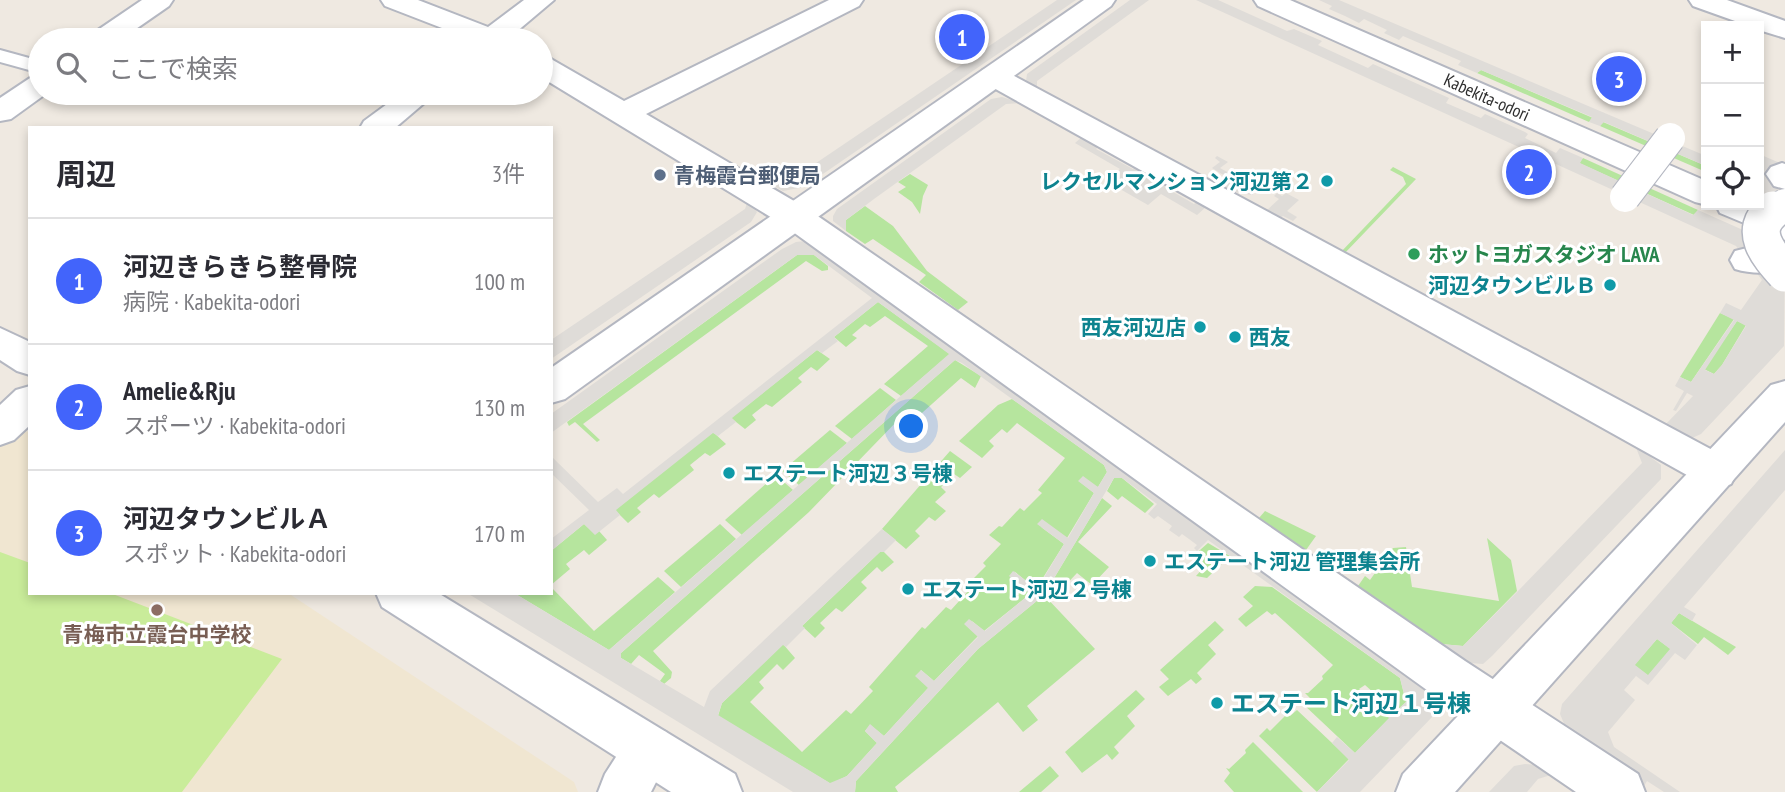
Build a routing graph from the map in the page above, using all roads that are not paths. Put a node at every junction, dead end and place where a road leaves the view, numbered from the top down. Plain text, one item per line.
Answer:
1 (160, 0) edge
2 (394, 0) edge
3 (541, 0) edge
4 (850, 0) edge
5 (1102, 0) edge
6 (1267, 0) edge
7 (1702, 0) edge
8 (119, 28) edge
9 (465, 28) edge
10 (507, 28) edge
11 (1785, 30) edge
12 (0, 56) edge
13 (28, 64) edge
14 (553, 72) edge
15 (993, 76) junction
16 (28, 92) edge
17 (405, 105) edge
18 (0, 112) edge
19 (622, 114) junction
20 (378, 126) edge
21 (1670, 138) dead end
22 (1784, 185) edge
23 (1701, 192) edge
24 (1625, 197) dead end
25 (1744, 210) edge
26 (794, 216) junction
27 (1785, 228) edge
28 (1768, 264) edge
29 (0, 342) edge
30 (28, 360) edge
31 (553, 387) edge
32 (1785, 396) edge
33 (28, 403) edge
34 (0, 429) edge
35 (1717, 472) junction
36 (401, 595) edge
37 (1498, 709) junction
38 (649, 749) junction
39 (623, 792) edge
40 (717, 792) edge
41 (1421, 792) edge
42 (1620, 792) edge

1 - 8 street
2 - 9 street
3 - 10 street
4 - 19 street
5 - 15 street
6 - 23 street, Kabekita-odori
7 - 11 street
12 - 13 lane
14 - 19 street
15 - 26 street
15 - 35 street
16 - 18 street
17 - 20 street
19 - 26 street
21 - 24 street, bridge
22 - 28 street, bridge
25 - 27 street
26 - 31 street
26 - 37 street
29 - 30 street
32 - 35 street
33 - 34 street
35 - 37 street
36 - 38 street
37 - 41 street
37 - 42 street
38 - 39 street
38 - 40 street

